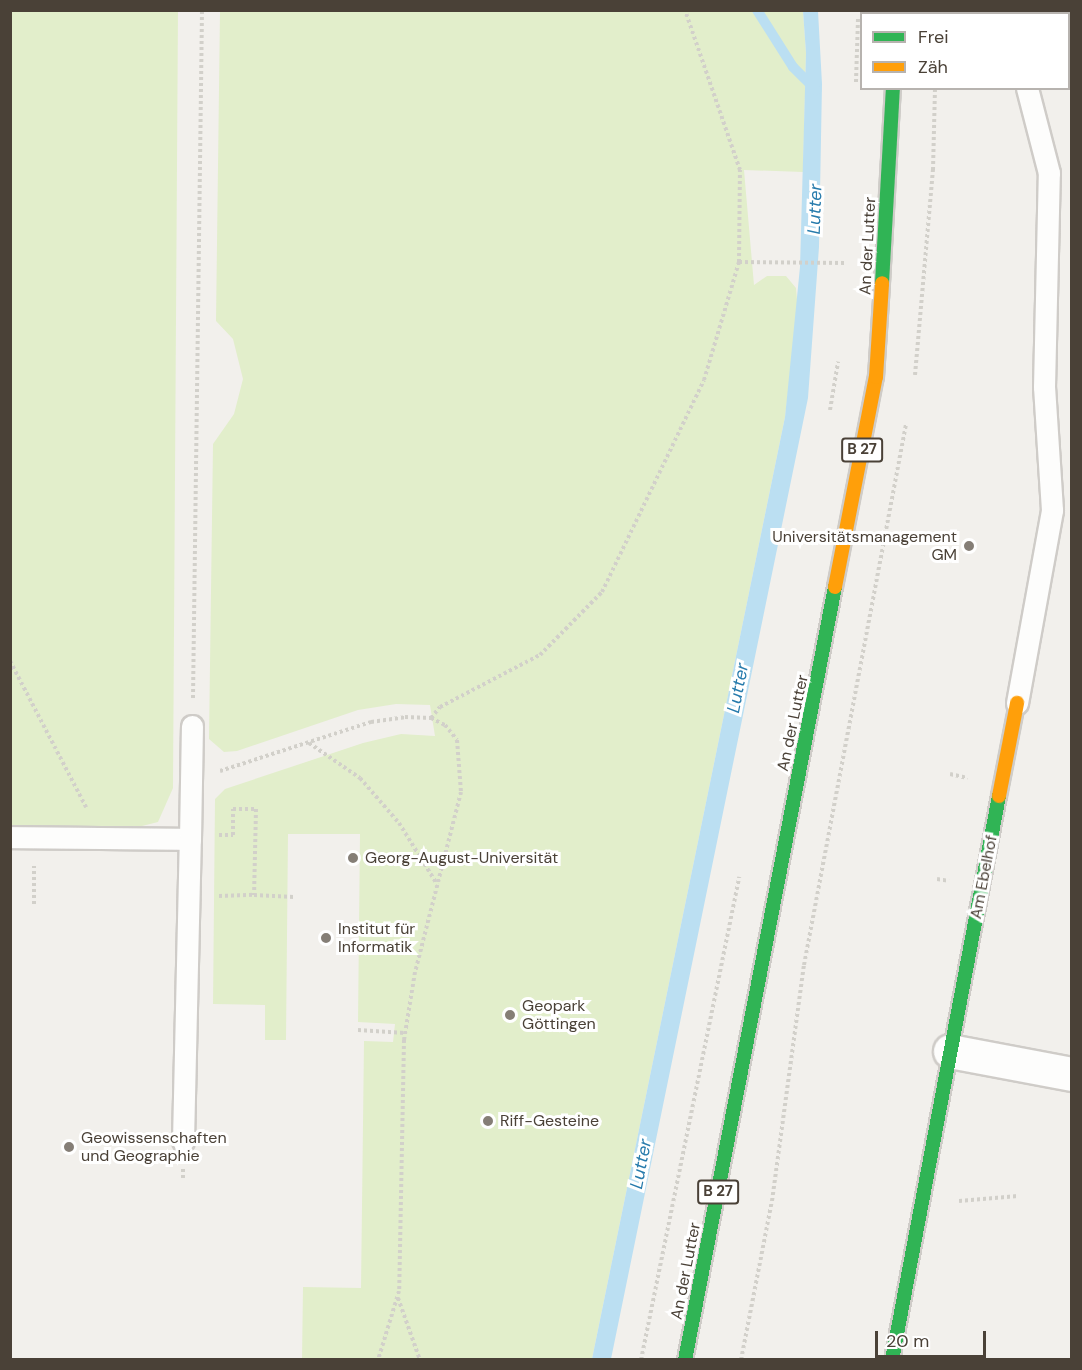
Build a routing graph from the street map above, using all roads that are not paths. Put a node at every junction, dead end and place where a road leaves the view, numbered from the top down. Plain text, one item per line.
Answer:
1 (893, 90) edge
2 (1028, 90) edge
3 (1017, 703) joint
4 (192, 726) road end
5 (10, 837) edge
6 (190, 840) junction
7 (950, 1051) junction
8 (1071, 1074) edge
9 (183, 1142) dead end
10 (686, 1359) edge
11 (892, 1359) edge

1 - 10 main road, An der Lutter / B 27
2 - 3 lane
3 - 7 main road, Am Ebelhof
4 - 6 lane
5 - 6 lane
6 - 9 lane
7 - 8 street
7 - 11 main road, Am Ebelhof

